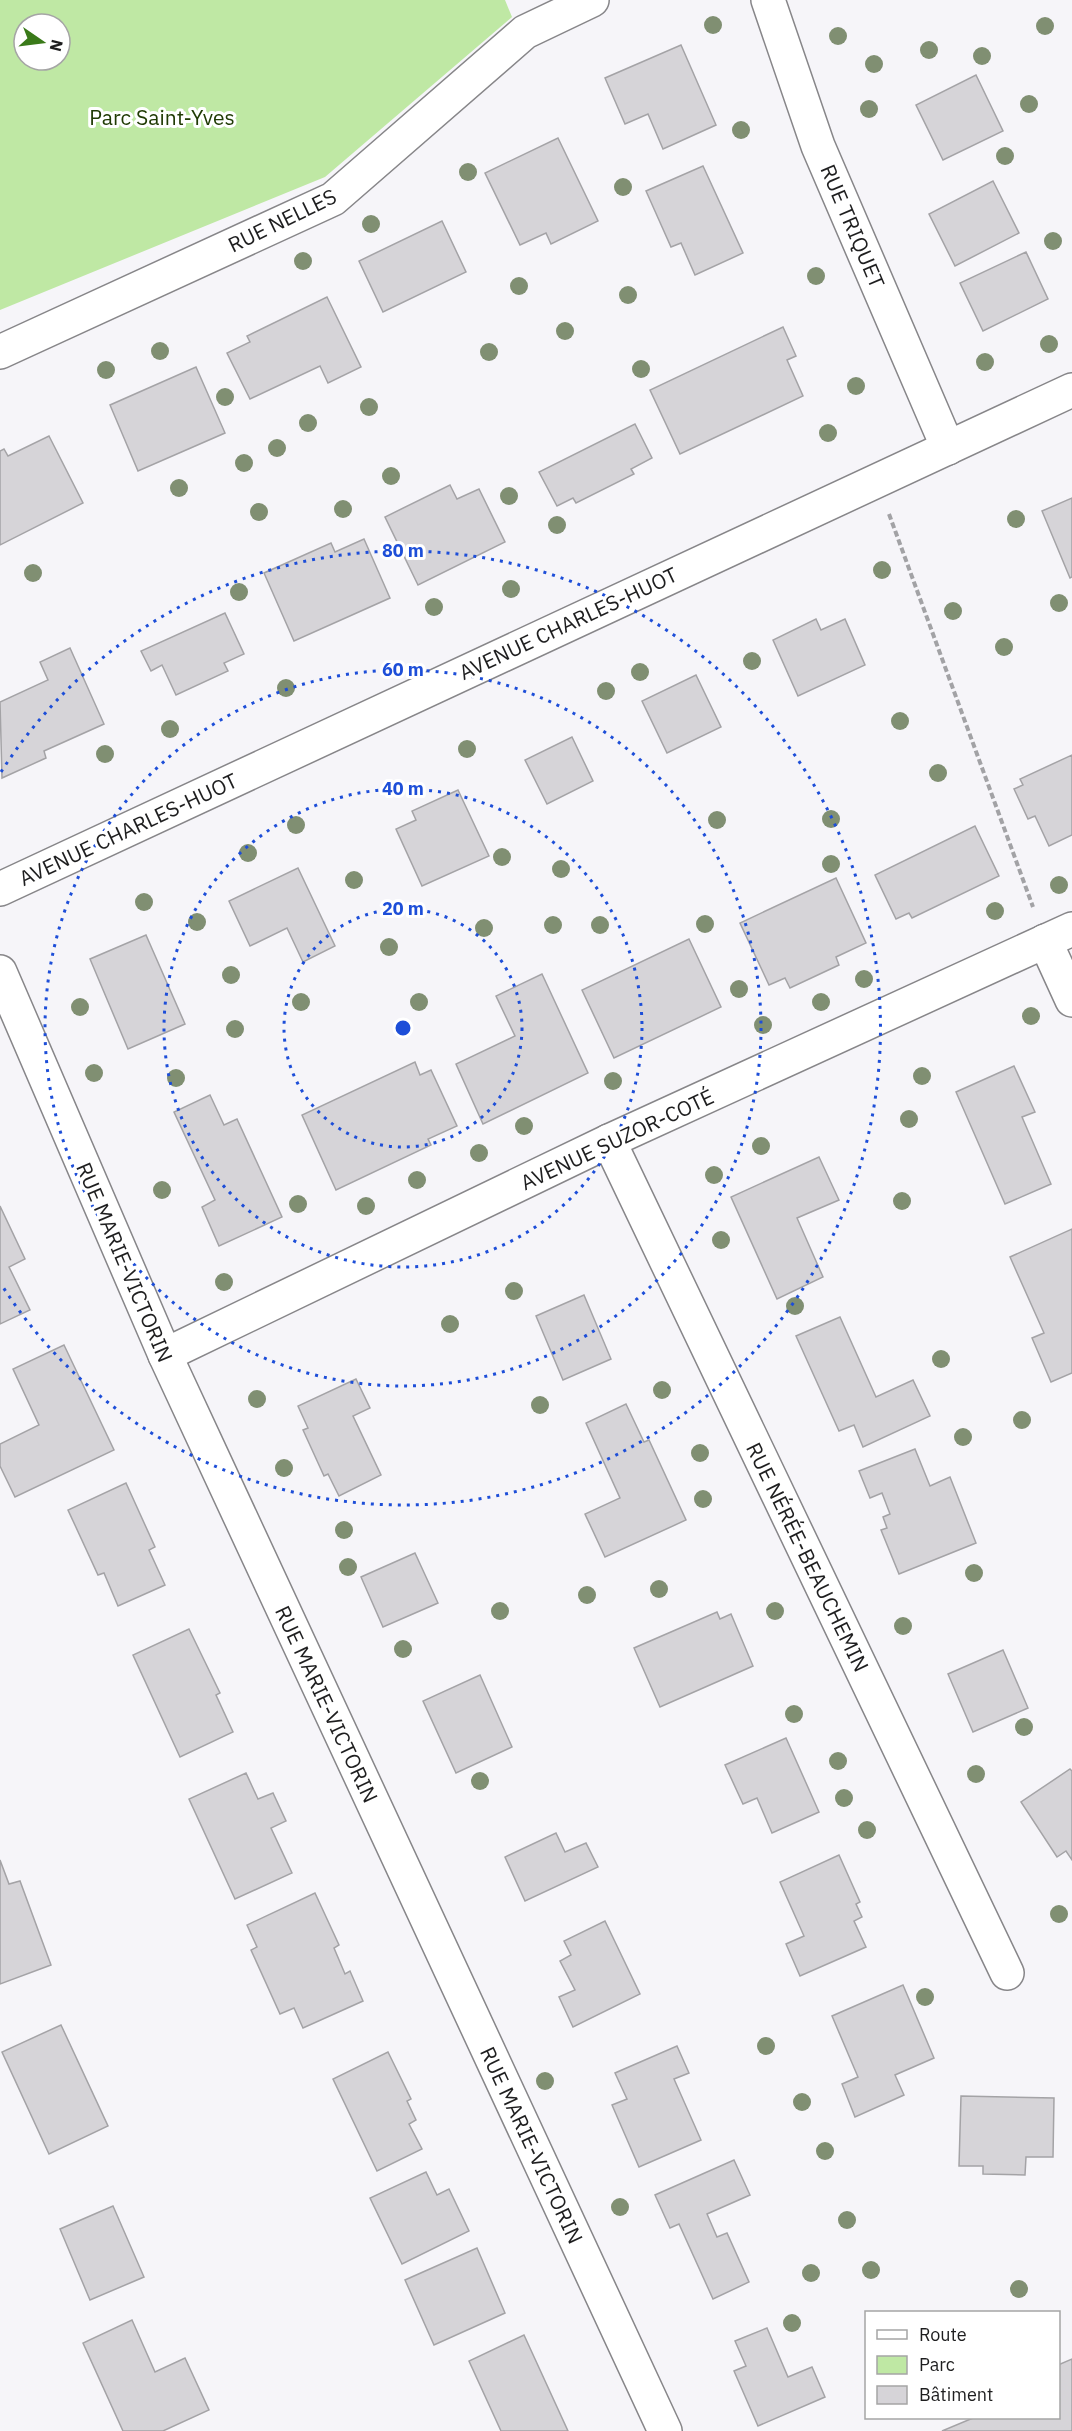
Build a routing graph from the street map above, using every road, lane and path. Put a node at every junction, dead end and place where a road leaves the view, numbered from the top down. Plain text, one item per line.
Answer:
1 (592, 0) edge
2 (768, 0) edge
3 (0, 352) edge
4 (1072, 390) edge
5 (948, 448) junction
6 (876, 480) junction
7 (0, 889) edge
8 (1059, 935) edge
9 (0, 972) edge
10 (1072, 1000) edge
11 (609, 1142) junction
12 (165, 1354) junction
13 (1007, 1972) dead end
14 (665, 2431) edge

1 - 3 street, RUE NELLES
2 - 5 street, RUE TRIQUET
4 - 5 street, AVENUE CHARLES-HUOT
5 - 6 street, AVENUE CHARLES-HUOT
6 - 7 street, AVENUE CHARLES-HUOT
6 - 8 path
8 - 10 street
8 - 11 street, AVENUE SUZOR-COTÉ
9 - 12 street, RUE MARIE-VICTORIN
11 - 12 street, AVENUE SUZOR-COTÉ
11 - 13 street, RUE NÉRÉE-BEAUCHEMIN
12 - 14 street, RUE MARIE-VICTORIN

